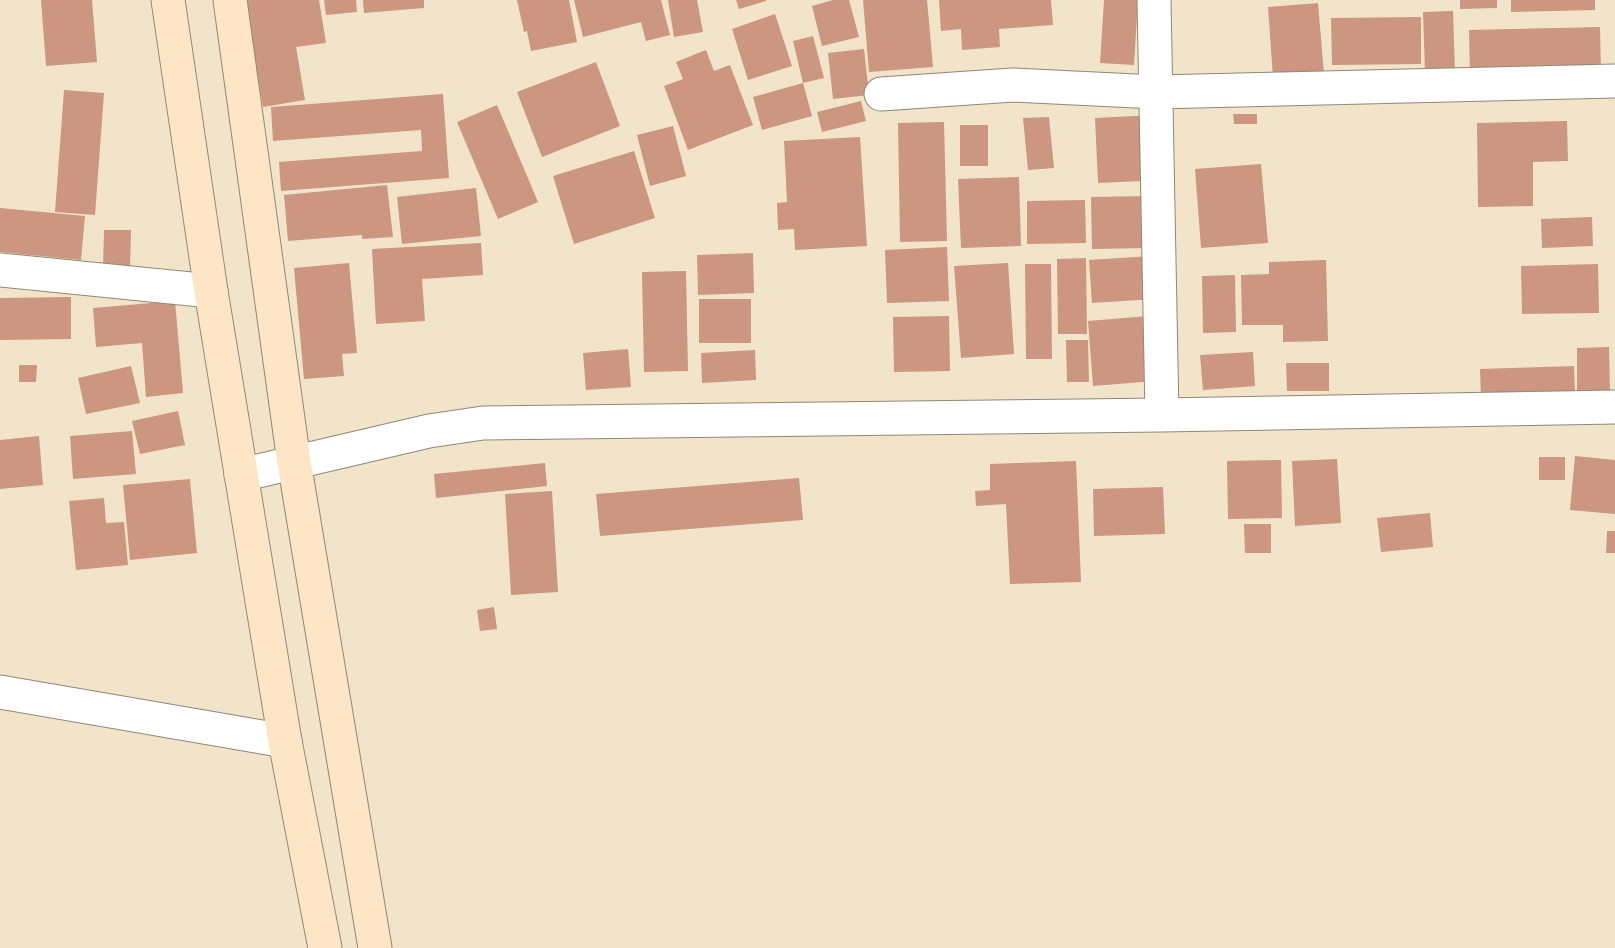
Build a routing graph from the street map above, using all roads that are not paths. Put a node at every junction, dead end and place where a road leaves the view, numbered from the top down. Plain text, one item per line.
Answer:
1 (168, 0) edge
2 (230, 0) edge
3 (1154, 0) edge
4 (1615, 81) edge
5 (1156, 92) junction
6 (881, 94) dead end
7 (0, 270) edge
8 (211, 291) junction
9 (1615, 407) edge
10 (1162, 416) junction
11 (294, 462) junction
12 (241, 475) junction
13 (0, 692) edge
14 (285, 741) junction
15 (325, 948) edge
16 (375, 948) edge

1 - 8 street
2 - 11 street
3 - 5 street
4 - 5 street
5 - 6 street
5 - 10 street
7 - 8 street
8 - 12 street
9 - 10 street
10 - 11 street
11 - 12 street
11 - 16 street
12 - 14 street
13 - 14 street
14 - 15 street

